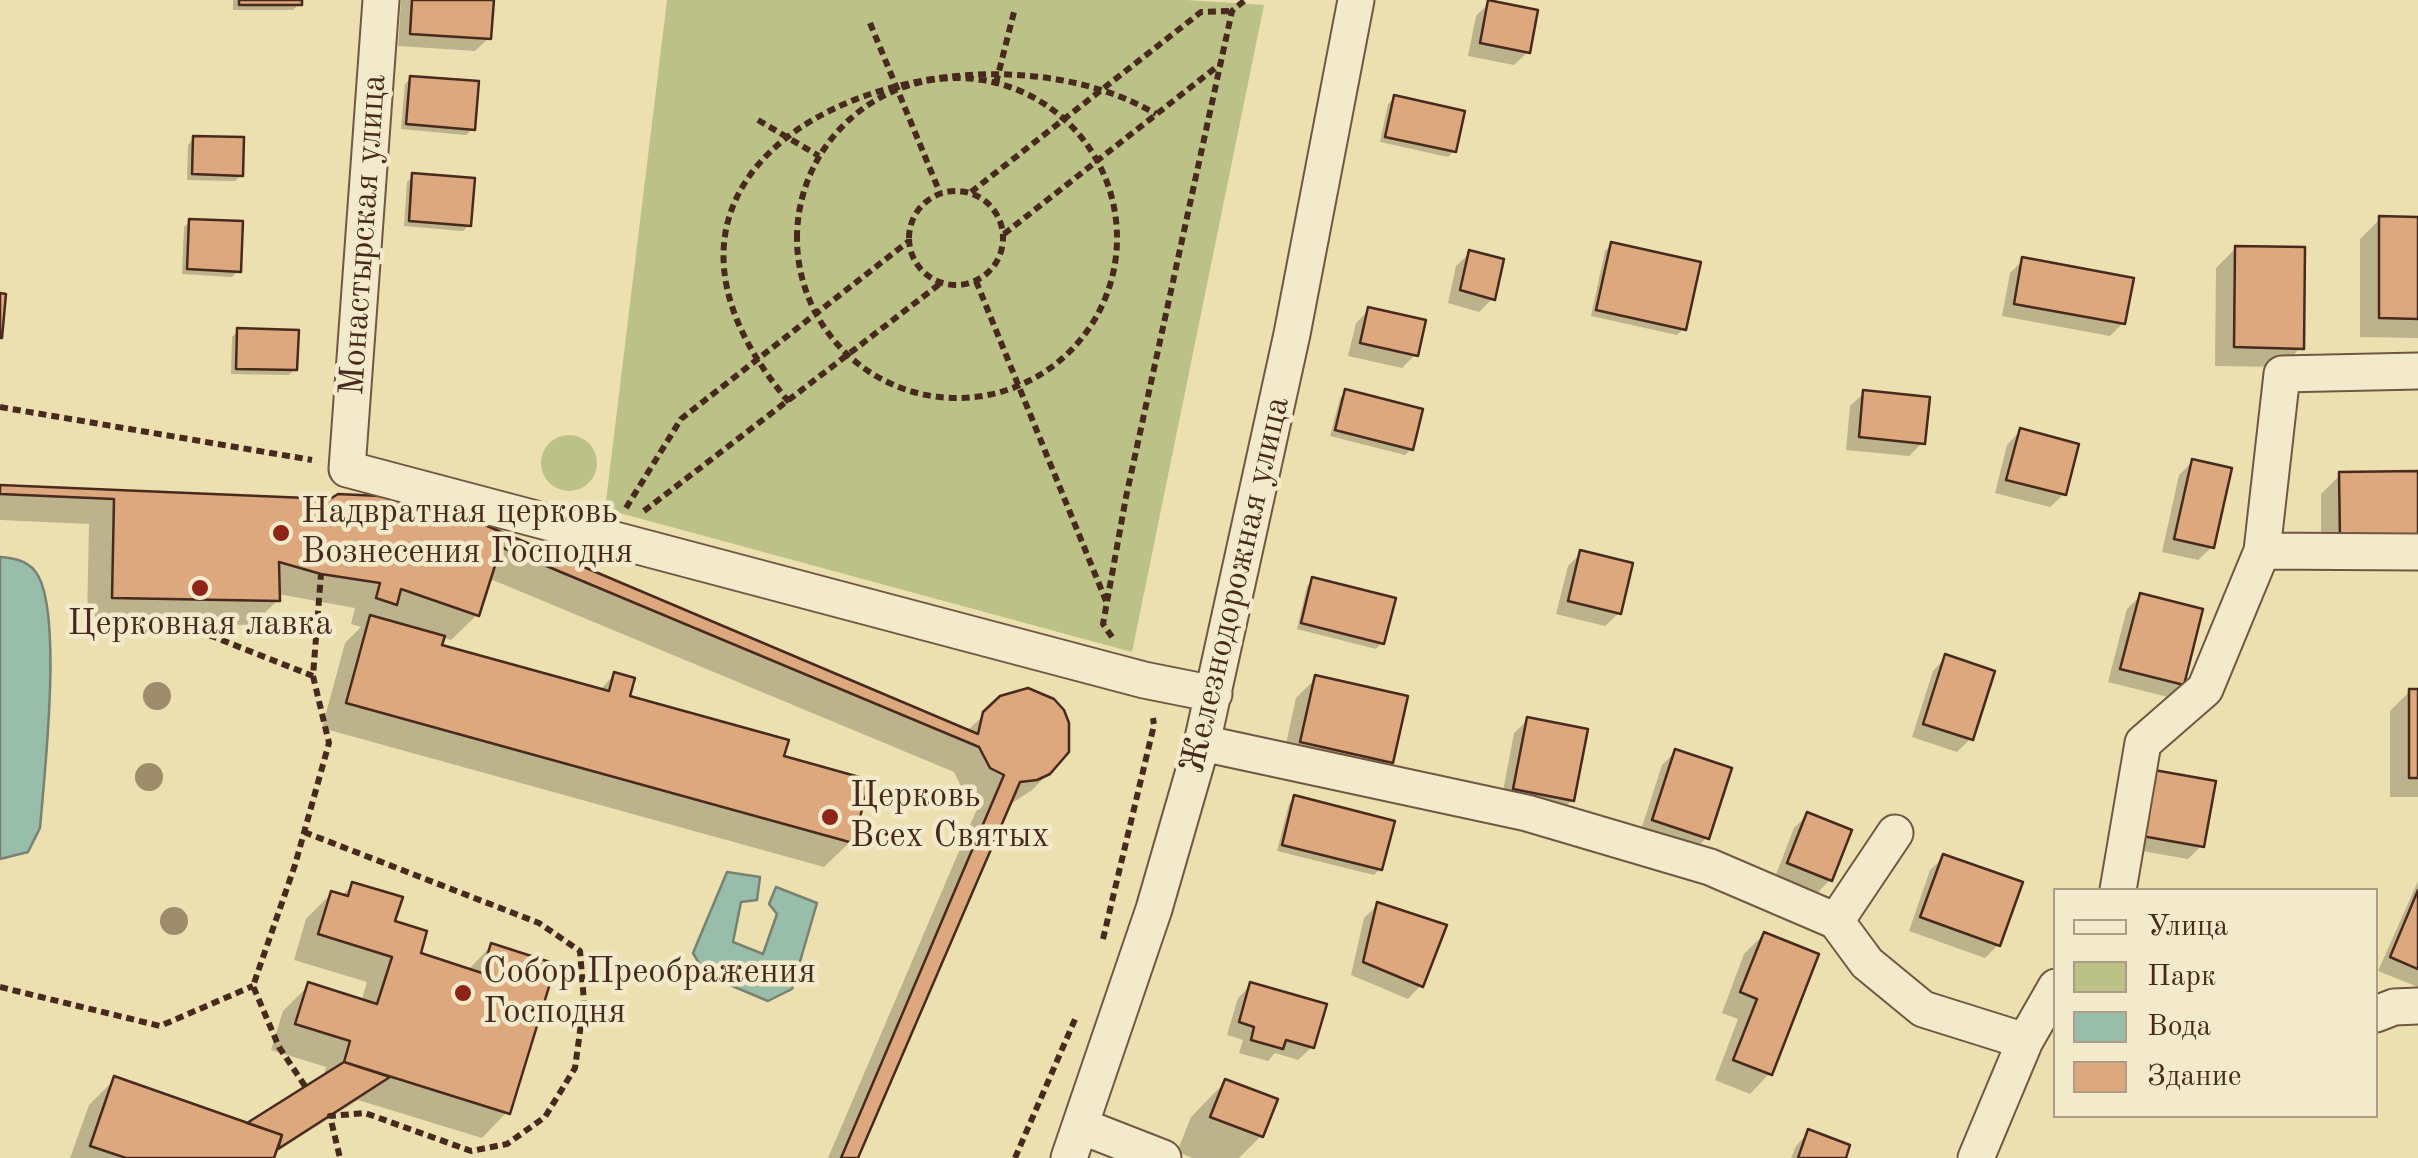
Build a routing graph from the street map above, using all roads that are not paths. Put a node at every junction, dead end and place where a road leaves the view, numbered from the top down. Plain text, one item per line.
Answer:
1 (381, 0) edge
2 (1356, 0) edge
3 (2418, 371) edge
4 (2262, 551) junction
5 (2418, 552) edge
6 (1214, 694) junction
7 (1202, 743) junction
8 (1895, 833) dead end
9 (2118, 888) edge
10 (1836, 921) junction
11 (2053, 992) edge
12 (2418, 1006) edge
13 (2378, 1013) edge
14 (2025, 1040) junction
15 (1074, 1142) edge
16 (1163, 1158) edge
17 (1976, 1158) edge

1 - 6 street, Монастырская улица
2 - 6 street, Железнодорожная улица
3 - 4 street
4 - 5 street
4 - 9 street
6 - 7 street, Железнодорожная улица
7 - 10 street
7 - 15 street, Железнодорожная улица
8 - 10 street
10 - 14 street
11 - 14 street
12 - 13 street
14 - 17 street
15 - 16 street

